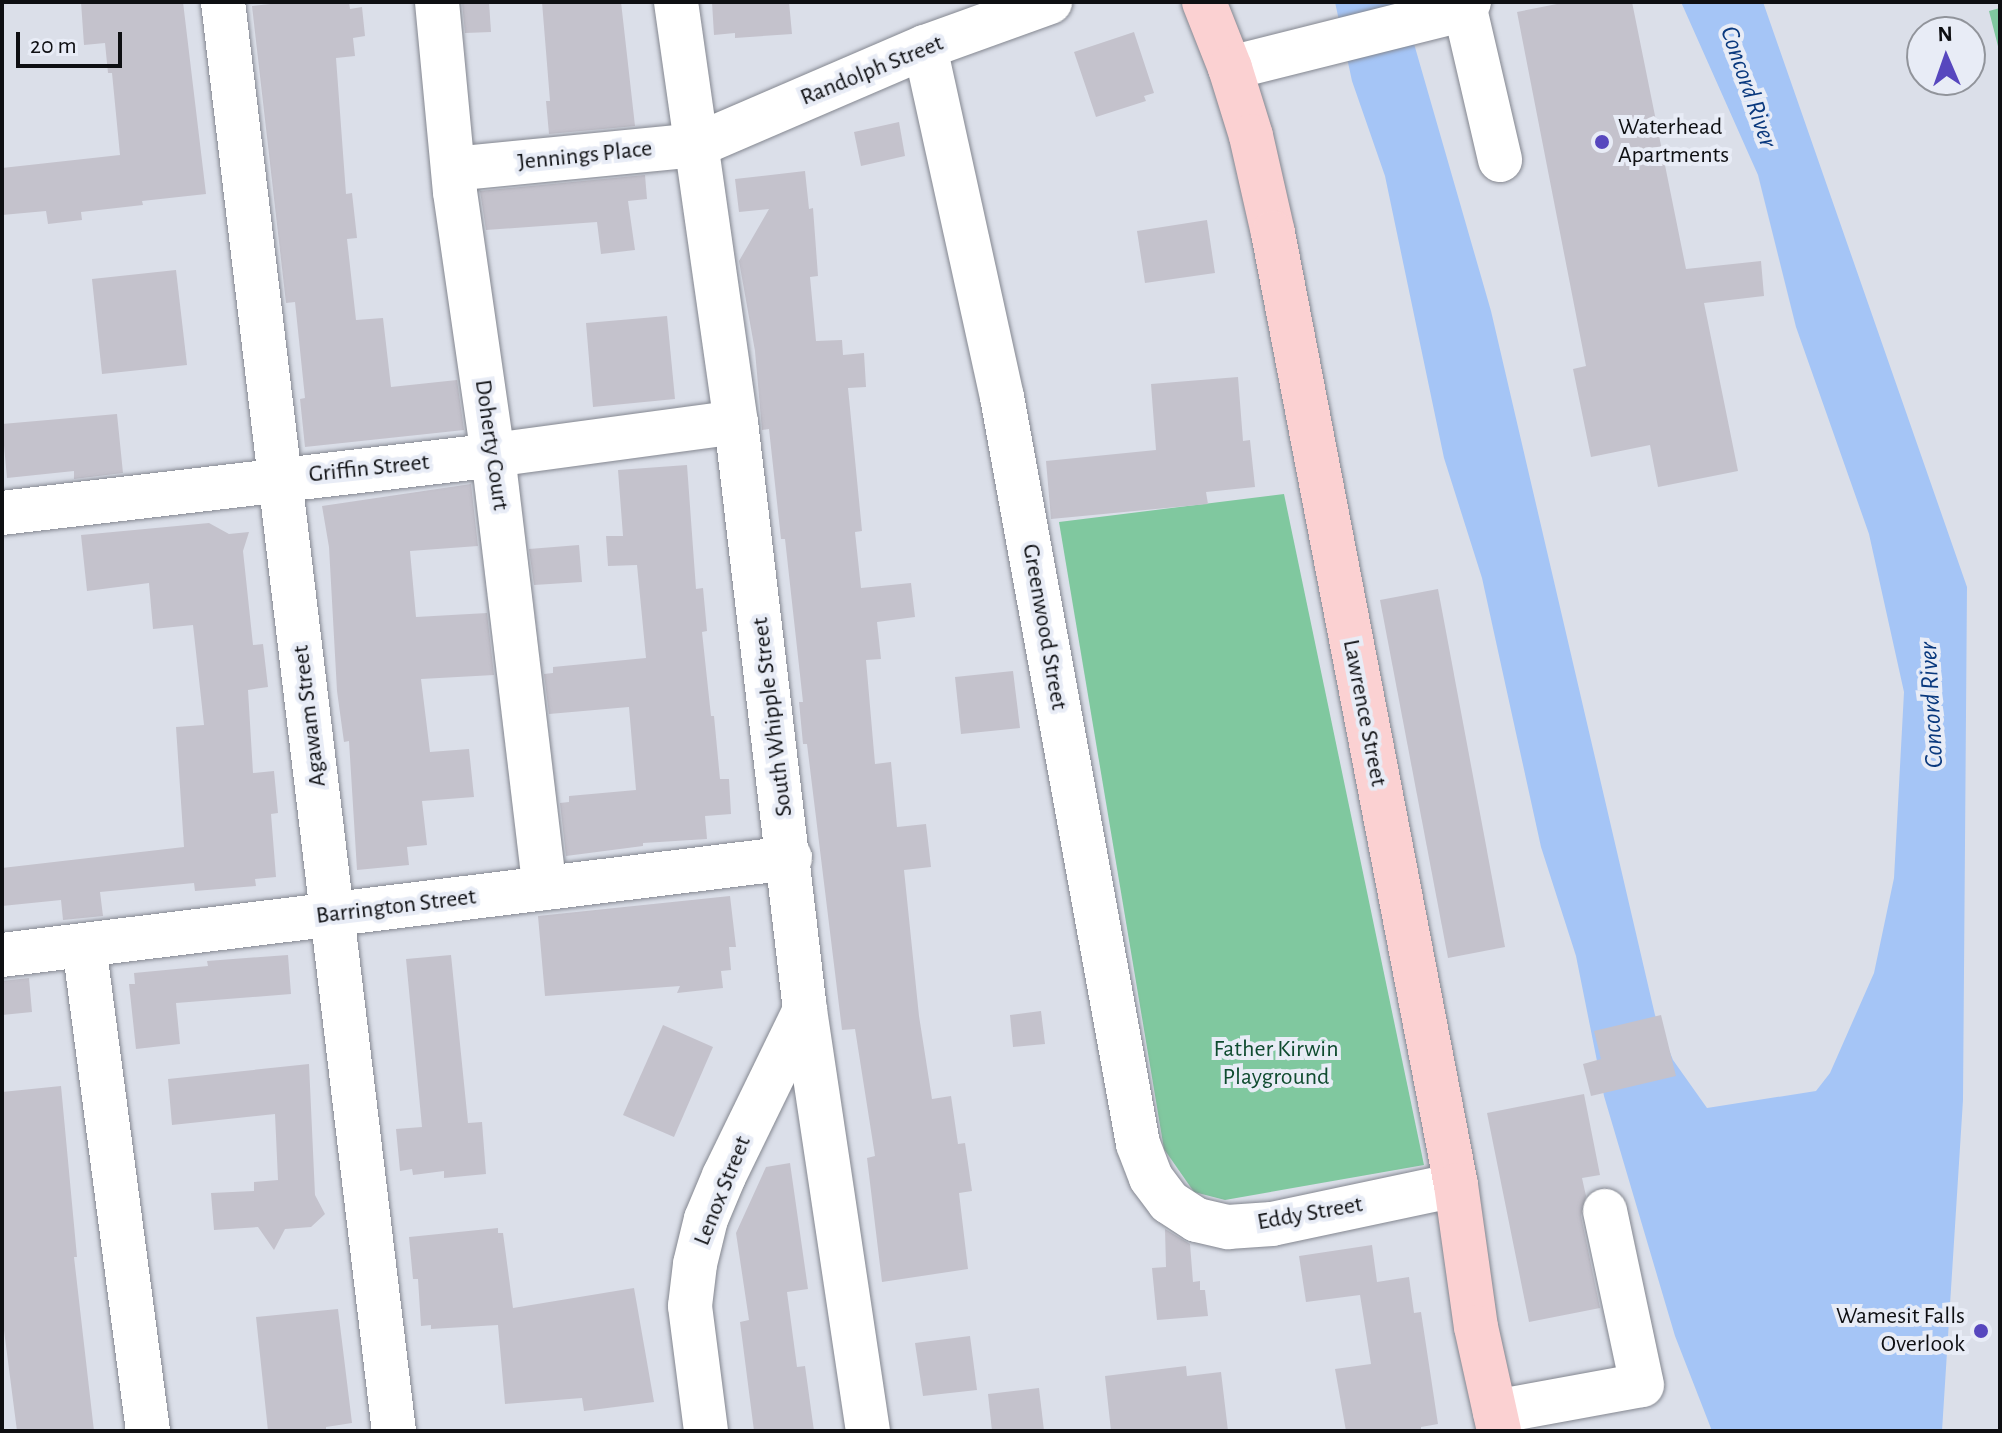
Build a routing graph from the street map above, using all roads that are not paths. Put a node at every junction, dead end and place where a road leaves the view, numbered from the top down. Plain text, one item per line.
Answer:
1 (223, 2) edge
2 (437, 2) edge
3 (676, 2) edge
4 (1050, 2) edge
5 (1204, 2) edge
6 (1453, 11) edge
7 (925, 47) junction
8 (1230, 68) junction
9 (697, 145) junction
10 (1500, 160) dead end
11 (473, 167) dead end
12 (736, 422) junction
13 (493, 455) junction
14 (281, 478) junction
15 (2, 513) edge
16 (790, 858) junction
17 (545, 888) junction
18 (334, 914) junction
19 (84, 945) junction
20 (2, 955) edge
21 (805, 1010) junction
22 (1456, 1185) junction
23 (1169, 1202) joint
24 (1605, 1211) dead end
25 (1497, 1421) edge
26 (148, 1431) edge
27 (394, 1431) edge
28 (706, 1431) edge
29 (868, 1431) edge

1 - 14 street, Agawam Street
2 - 13 street, Doherty Court
3 - 9 street, South Whipple Street
4 - 7 street, Randolph Street
5 - 8 main road, Lawrence Street
6 - 8 street
6 - 10 street
7 - 9 street, Randolph Street
7 - 23 street, Greenwood Street
8 - 22 main road, Lawrence Street
9 - 11 street, Jennings Place
9 - 12 street, South Whipple Street
12 - 13 street, Griffin Street
12 - 16 street, South Whipple Street
13 - 14 street, Griffin Street
13 - 17 street, Doherty Court
14 - 15 street, Griffin Street
14 - 18 street, Agawam Street
16 - 17 street, Barrington Street
16 - 21 street, South Whipple Street
17 - 18 street, Barrington Street
18 - 19 street, Barrington Street
18 - 27 street, Agawam Street
19 - 20 street, Barrington Street
19 - 26 street
21 - 28 street, Lenox Street
21 - 29 street, South Whipple Street
22 - 23 street, Eddy Street
22 - 25 main road, Lawrence Street
24 - 25 street

